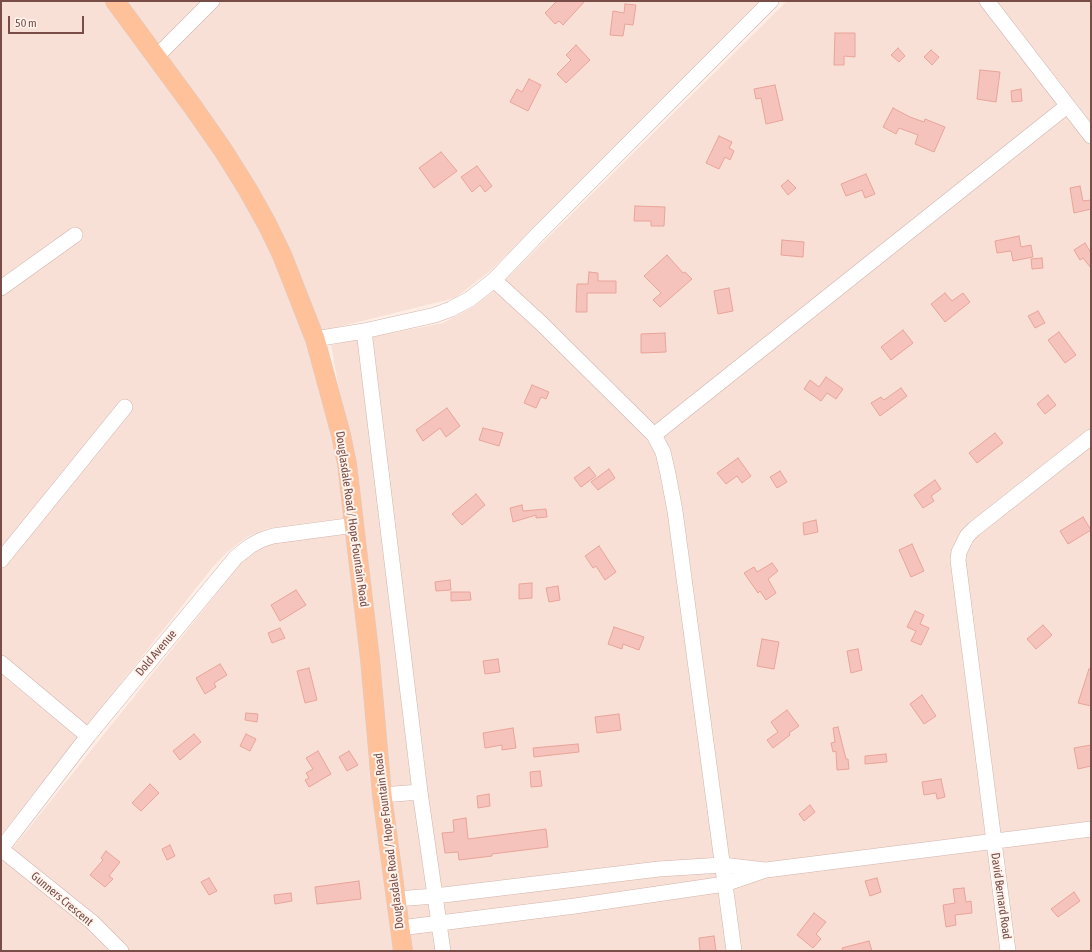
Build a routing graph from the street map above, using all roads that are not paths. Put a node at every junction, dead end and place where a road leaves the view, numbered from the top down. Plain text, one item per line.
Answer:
1 (115, 1) edge
2 (212, 1) edge
3 (771, 1) edge
4 (987, 1) edge
5 (156, 57) junction
6 (1067, 106) junction
7 (1091, 136) edge
8 (75, 235) dead end
9 (494, 280) junction
10 (1, 288) edge
11 (364, 331) junction
12 (315, 339) junction
13 (125, 407) dead end
14 (654, 435) junction
15 (1091, 437) edge
16 (355, 526) junction
17 (1, 560) edge
18 (1, 663) edge
19 (88, 736) junction
20 (420, 792) junction
21 (382, 795) junction
22 (1091, 829) edge
23 (993, 842) junction
24 (1, 849) edge
25 (722, 864) junction
26 (766, 870) junction
27 (725, 884) junction
28 (435, 896) junction
29 (396, 899) junction
30 (438, 923) junction
31 (400, 928) junction
32 (121, 951) edge
33 (403, 951) edge
34 (442, 951) edge
35 (734, 951) edge
36 (1008, 951) edge

1 - 5 main road, Douglasdale Road / Hope Fountain Road
2 - 5 street
3 - 9 street
4 - 6 street
5 - 12 main road, Douglasdale Road / Hope Fountain Road
6 - 7 street
6 - 14 street
8 - 10 street
9 - 11 street
9 - 14 street
11 - 12 street
11 - 20 street
12 - 16 main road, Douglasdale Road / Hope Fountain Road
13 - 17 street
14 - 25 street
15 - 23 street, David Bernard Road
16 - 19 street, Dold Avenue
16 - 21 main road, Douglasdale Road / Hope Fountain Road
18 - 19 street
19 - 24 street, Dold Avenue
20 - 21 street
20 - 28 street
21 - 29 main road, Douglasdale Road / Hope Fountain Road
22 - 23 street
23 - 26 street
23 - 36 street, David Bernard Road
24 - 32 street, Gunners Crescent
25 - 26 street
25 - 27 street
25 - 28 street
26 - 27 street
27 - 30 street
27 - 35 street
28 - 29 street
28 - 30 street
29 - 31 main road, Douglasdale Road / Hope Fountain Road
30 - 31 street
30 - 34 street
31 - 33 main road, Douglasdale Road / Hope Fountain Road

